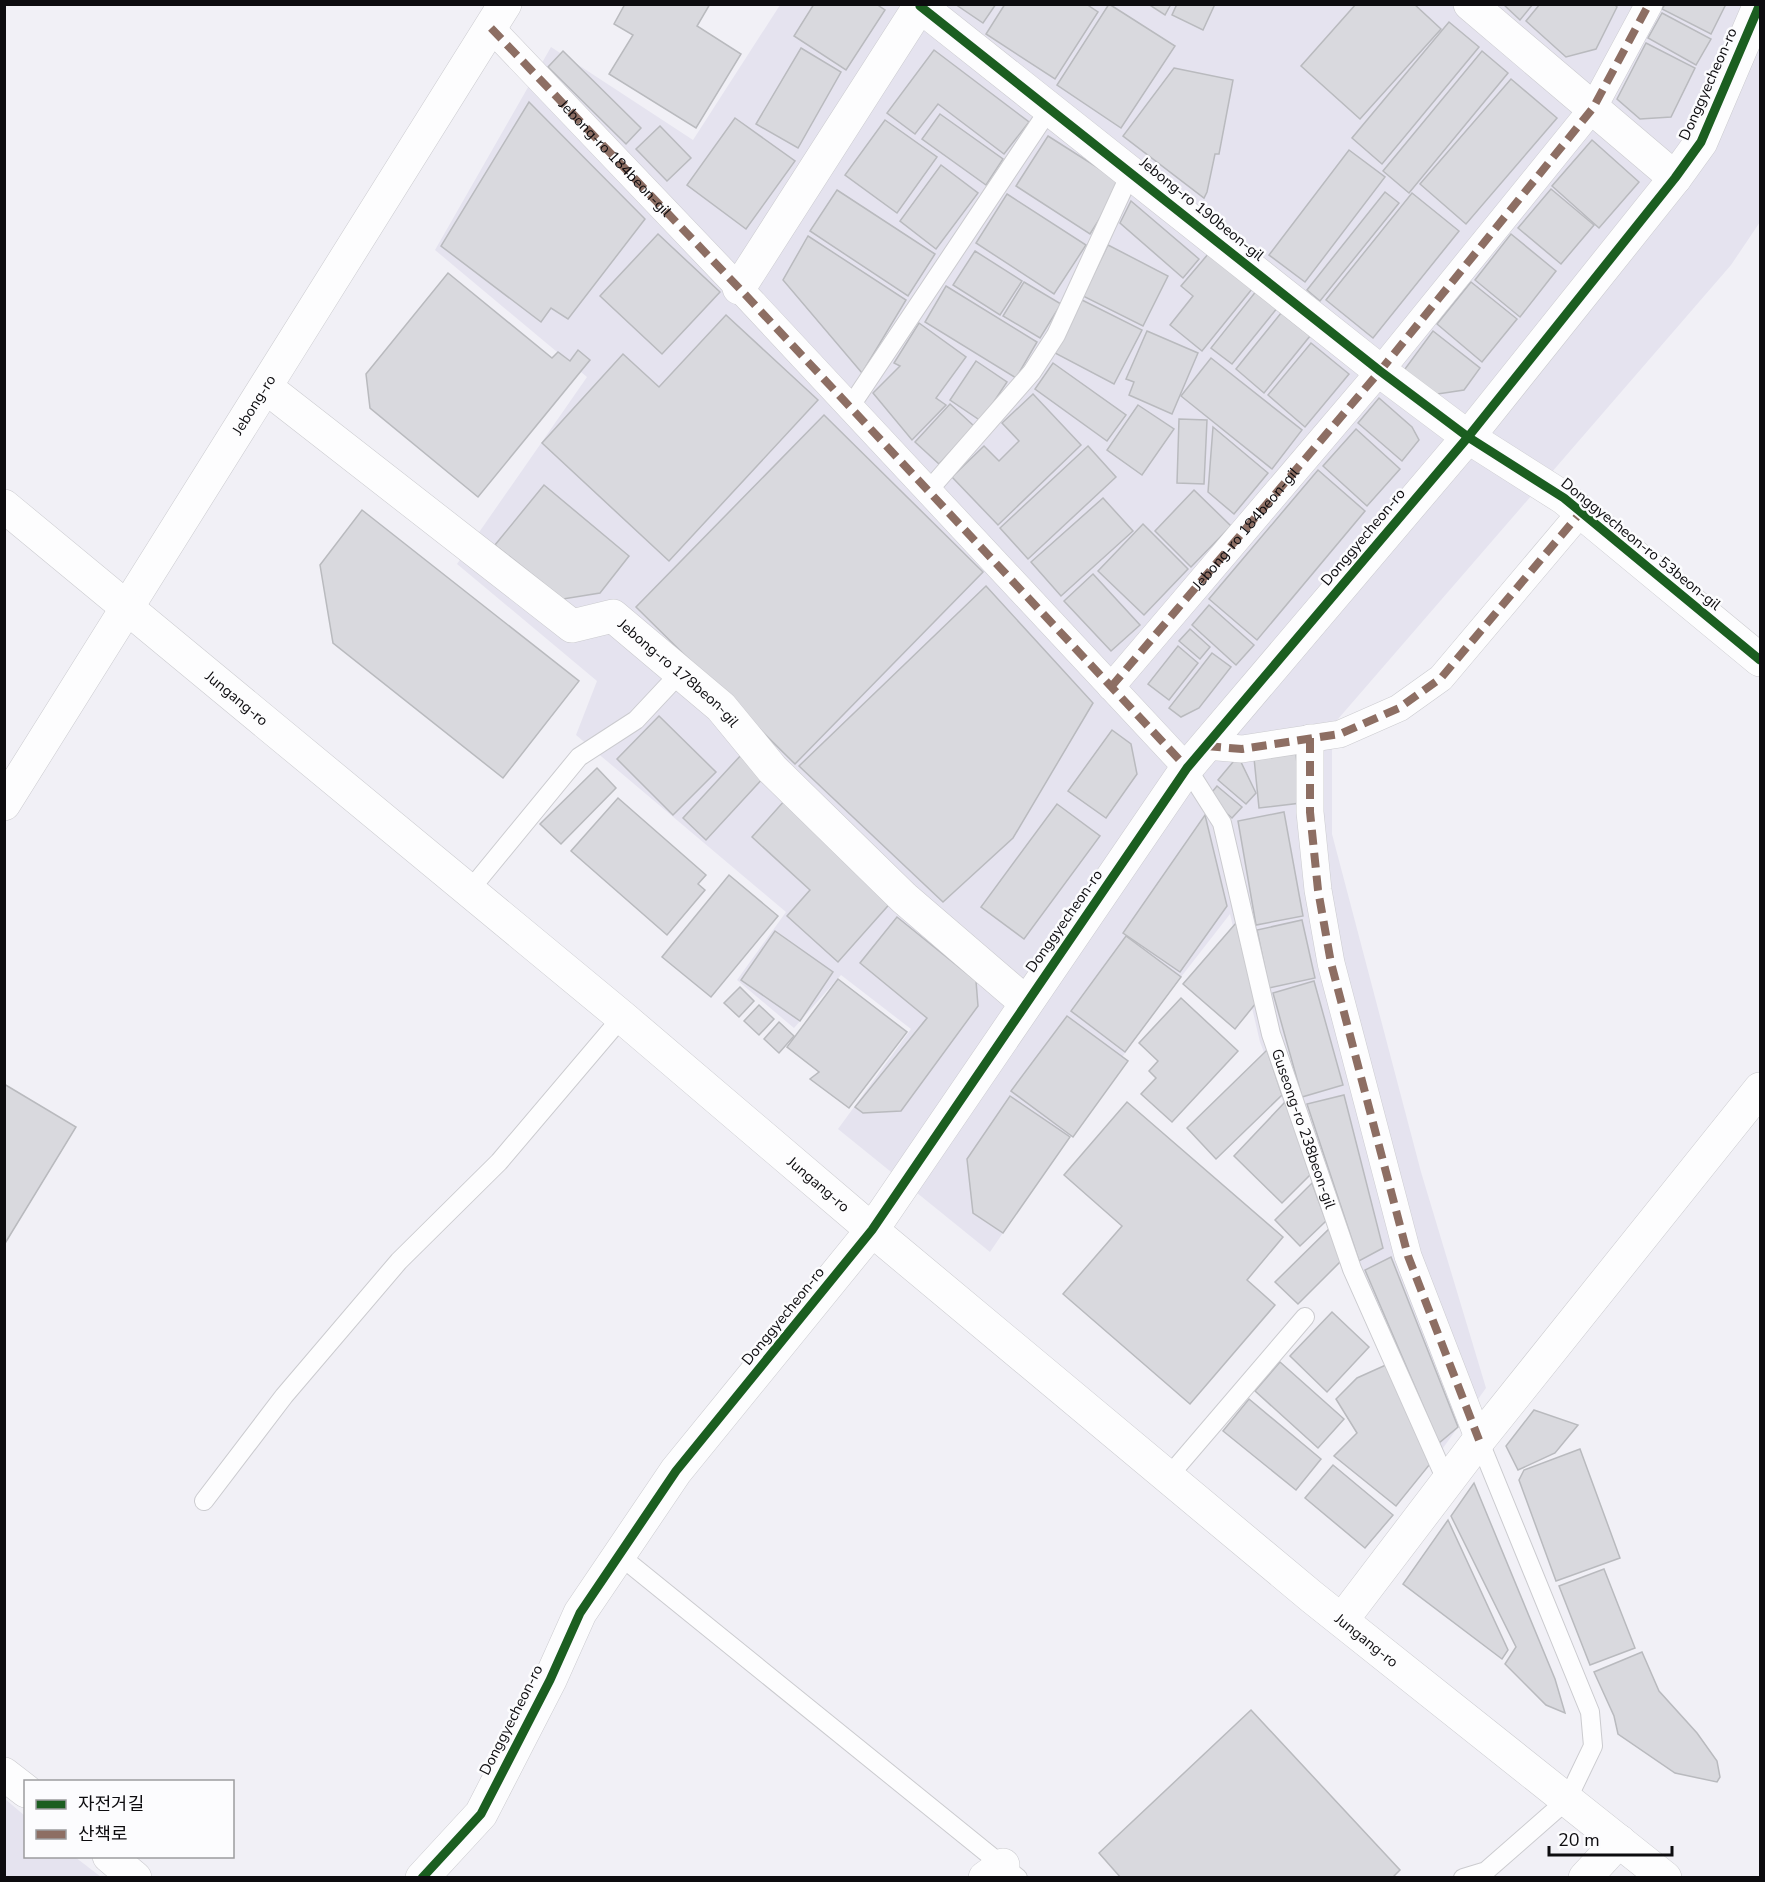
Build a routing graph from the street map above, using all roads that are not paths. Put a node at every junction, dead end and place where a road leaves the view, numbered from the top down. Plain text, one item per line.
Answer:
1 (1470, 4) edge
2 (1648, 4) edge
3 (1760, 4) edge
4 (921, 5) edge
5 (498, 16) edge
6 (1050, 108) junction
7 (1593, 108) junction
8 (1131, 172) junction
9 (1675, 178) junction
10 (739, 288) junction
11 (1380, 370) junction
12 (267, 388) junction
13 (850, 407) junction
14 (1468, 437) junction
15 (928, 491) junction
16 (4, 506) edge
17 (1581, 512) junction
18 (127, 608) junction
19 (1761, 660) edge
20 (680, 673) junction
21 (1111, 687) junction
22 (1310, 738) junction
23 (1197, 757) junction
24 (4, 804) edge
25 (469, 891) junction
26 (1025, 1002) junction
27 (622, 1017) junction
28 (1761, 1089) edge
29 (872, 1230) junction
30 (1305, 1317) dead end
31 (1479, 1440) junction
32 (1168, 1477) junction
33 (1447, 1482) junction
34 (204, 1501) dead end
35 (619, 1555) junction
36 (1342, 1620) junction
37 (4, 1774) edge
38 (24, 1789) edge
39 (1567, 1800) junction
40 (1619, 1841) junction
41 (110, 1858) edge
42 (1002, 1873) edge
43 (135, 1878) edge
44 (422, 1878) edge
45 (1463, 1878) edge
46 (1586, 1878) edge
47 (1665, 1878) edge

1 - 7 street
2 - 7 street
3 - 9 street, Donggyecheon-ro
4 - 6 street, Jebong-ro 190beon-gil
4 - 10 street
5 - 10 street, Jebong-ro 184beon-gil
5 - 12 street, Jebong-ro
6 - 8 street, Jebong-ro 190beon-gil
6 - 13 lane
7 - 9 street
7 - 11 street
8 - 11 street, Jebong-ro 190beon-gil
8 - 15 lane
9 - 14 street, Donggyecheon-ro
10 - 13 street, Jebong-ro 184beon-gil
11 - 14 street, Jebong-ro 190beon-gil
11 - 21 street, Jebong-ro 184beon-gil
12 - 18 street, Jebong-ro
12 - 20 street, Jebong-ro 178beon-gil
13 - 15 street, Jebong-ro 184beon-gil
14 - 17 street, Donggyecheon-ro 53beon-gil
14 - 23 street, Donggyecheon-ro
15 - 21 street, Jebong-ro 184beon-gil
16 - 18 street, Jungang-ro
17 - 19 street, Donggyecheon-ro 53beon-gil
17 - 22 street
18 - 24 street, Jebong-ro
18 - 25 street, Jungang-ro
20 - 25 lane
20 - 26 street, Jebong-ro 178beon-gil
21 - 23 street, Jebong-ro 184beon-gil
22 - 23 street
22 - 31 street
23 - 26 street, Donggyecheon-ro
23 - 33 lane, Guseong-ro 238beon-gil
25 - 27 street, Jungang-ro
26 - 29 street, Donggyecheon-ro
27 - 29 street, Jungang-ro
27 - 34 lane
28 - 31 street
29 - 32 street, Jungang-ro
29 - 35 street, Donggyecheon-ro
30 - 32 lane
31 - 33 street
31 - 39 lane
32 - 36 street, Jungang-ro
33 - 36 street
35 - 42 lane
35 - 44 street, Donggyecheon-ro
36 - 39 street, Jungang-ro
37 - 38 street
39 - 40 street, Jungang-ro
39 - 45 lane
40 - 46 street
40 - 47 street, Jungang-ro
41 - 43 street

